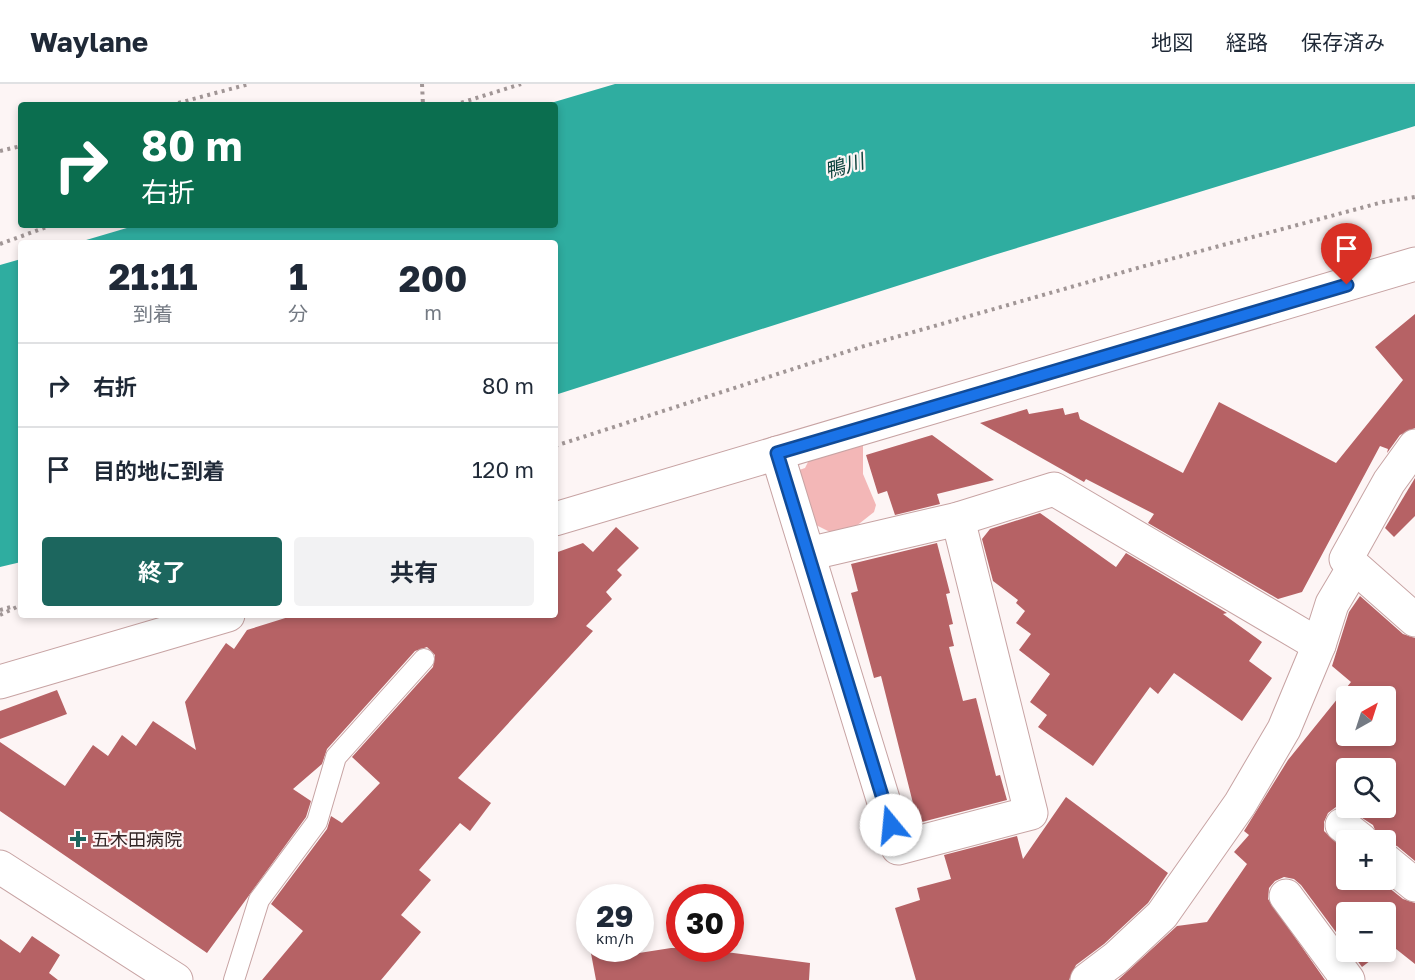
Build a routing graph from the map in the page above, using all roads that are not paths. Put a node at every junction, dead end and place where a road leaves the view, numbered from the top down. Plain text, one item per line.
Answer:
1 (1415, 264) edge
2 (1415, 446) edge
3 (777, 453) junction
4 (558, 518) edge
5 (958, 519) junction
6 (808, 554) junction
7 (1354, 567) junction
8 (218, 618) edge
9 (1415, 620) edge
10 (1319, 645) junction
11 (424, 659) dead end
12 (0, 682) edge
13 (0, 867) edge
14 (1396, 869) edge
15 (1415, 885) edge
16 (1286, 896) dead end
17 (176, 980) edge
18 (234, 980) edge
19 (1087, 980) edge
20 (1348, 980) edge

1 - 3 street
2 - 7 street
3 - 4 street
3 - 6 street
5 - 6 street
5 - 6 street
5 - 10 street
7 - 9 street
7 - 10 street
8 - 12 street
10 - 19 street
11 - 18 lane
13 - 17 street
14 - 15 street
16 - 20 street

